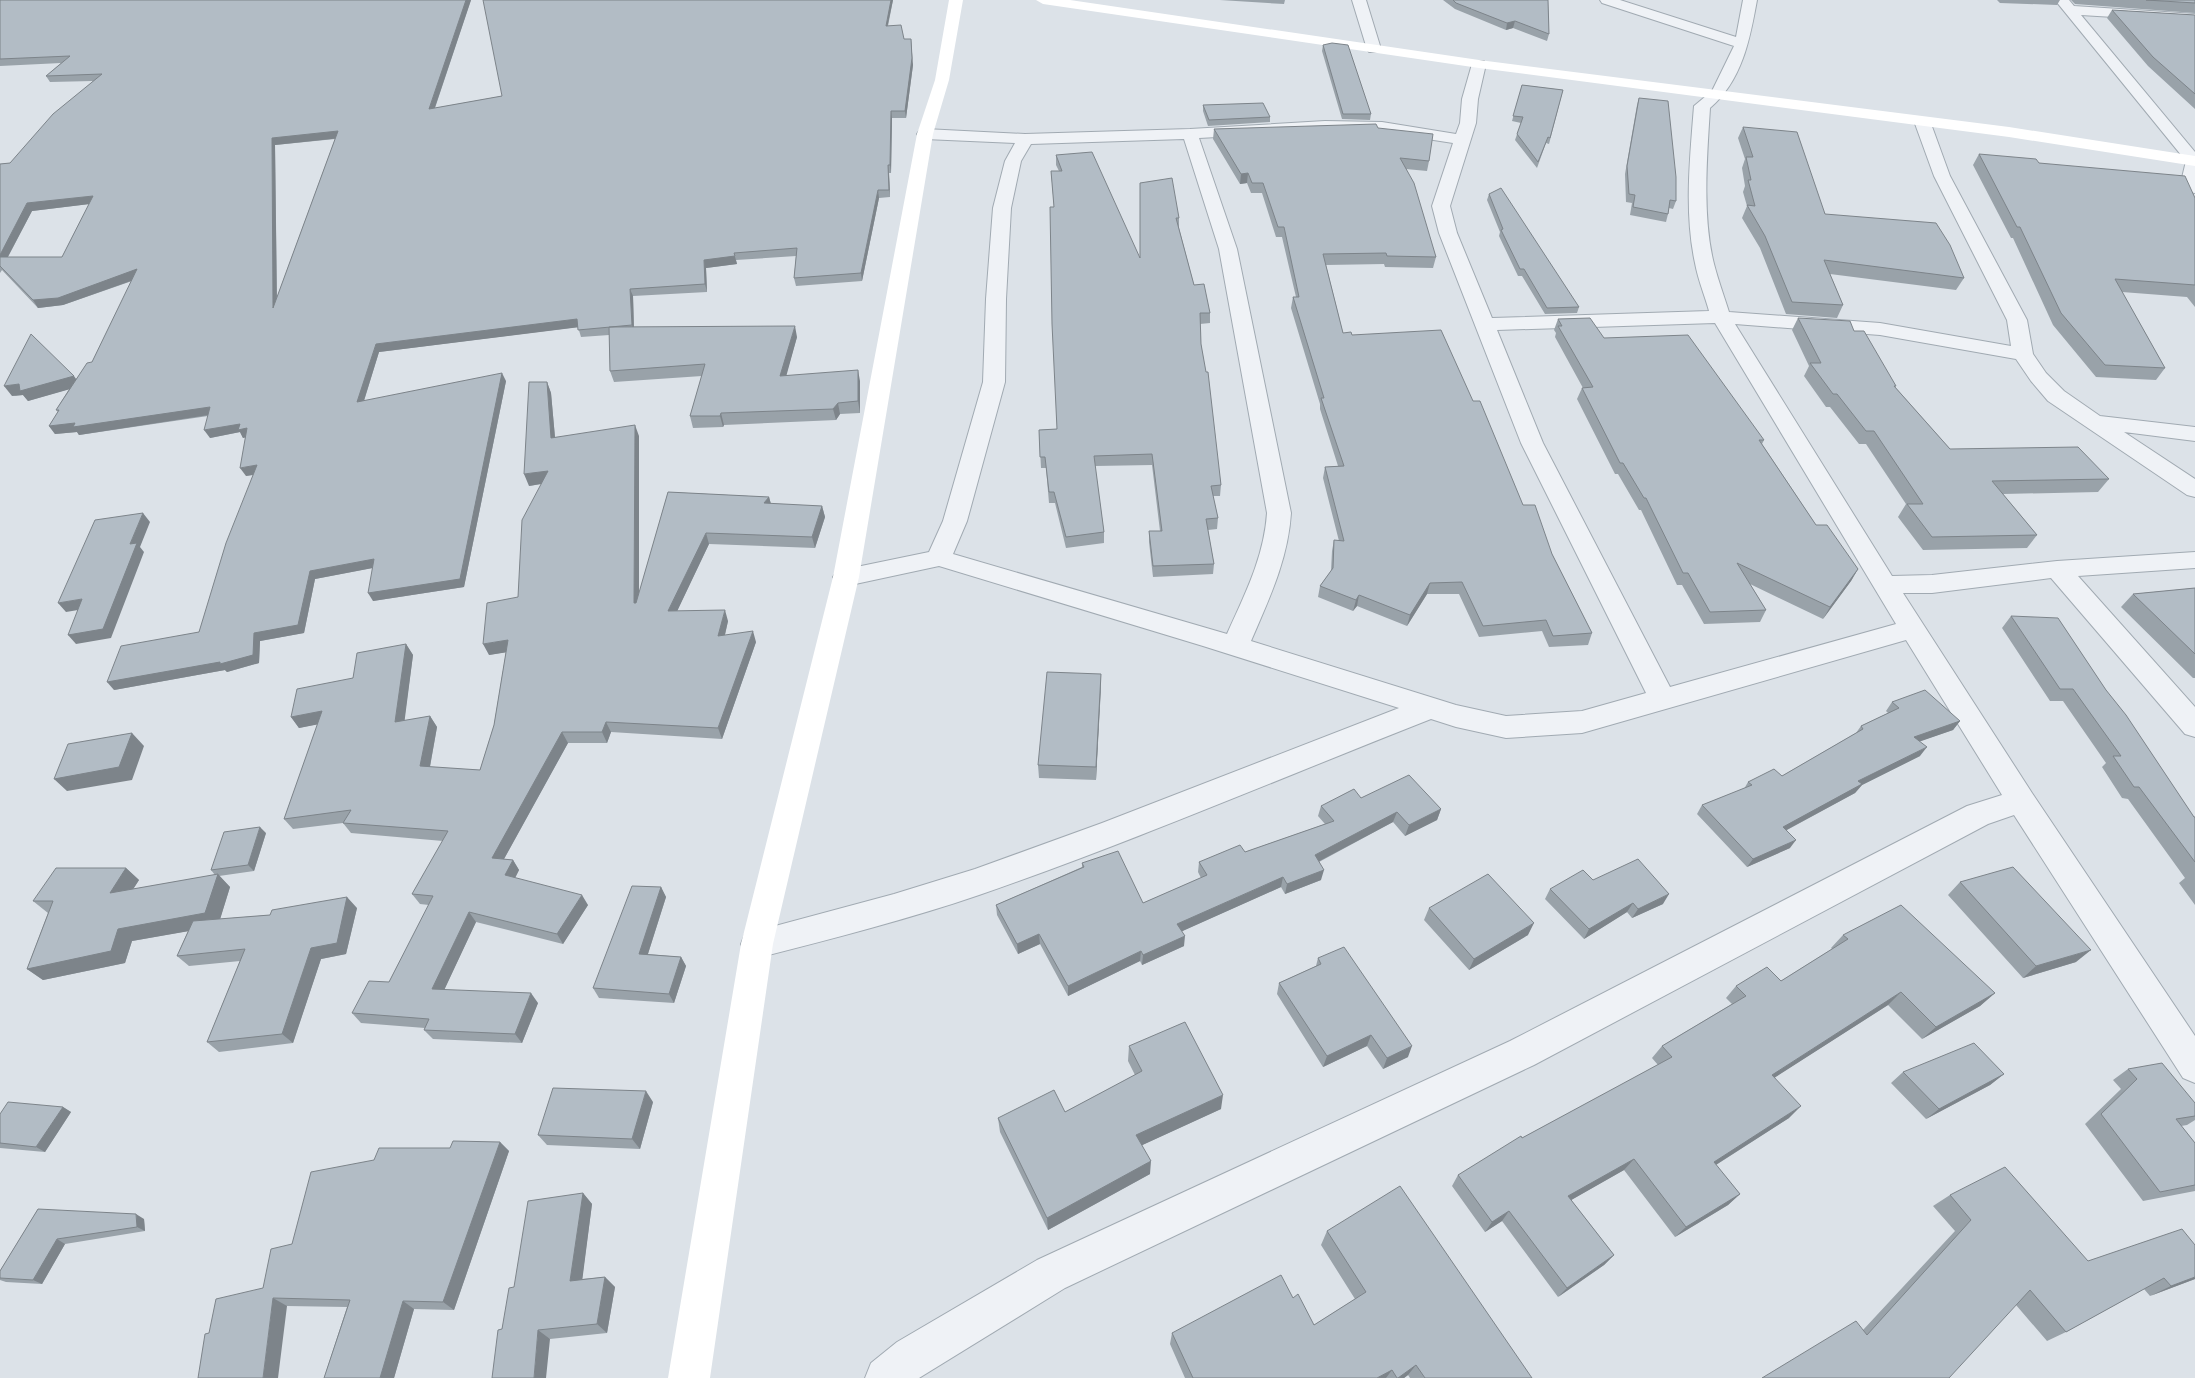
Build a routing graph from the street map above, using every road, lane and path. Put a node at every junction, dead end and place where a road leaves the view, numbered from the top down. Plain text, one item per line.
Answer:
1 (956, 0) edge
2 (1043, 0) edge
3 (1359, 0) edge
4 (1607, 0) edge
5 (1750, 0) edge
6 (2066, 5) edge
7 (2195, 18) edge
8 (1742, 44) junction
9 (1374, 49) junction
10 (1479, 64) junction
11 (1718, 93) junction
12 (1922, 120) junction
13 (925, 134) junction
14 (1190, 134) junction
15 (1025, 139) junction
16 (1462, 140) junction
17 (2195, 161) edge
18 (2195, 188) edge
19 (1721, 317) junction
20 (1484, 324) junction
21 (2024, 354) junction
22 (2093, 422) junction
23 (2195, 434) edge
24 (2195, 490) edge
25 (939, 558) junction
26 (2195, 560) edge
27 (2057, 569) junction
28 (846, 577) junction
29 (1885, 585) junction
30 (1913, 629) junction
31 (1235, 647) junction
32 (1663, 699) junction
33 (1430, 707) junction
34 (2195, 726) edge
35 (2021, 801) junction
36 (757, 944) junction
37 (2195, 1066) edge
38 (689, 1378) edge
39 (886, 1378) edge

1 - 13 street
2 - 9 street
3 - 9 street
4 - 8 street
5 - 8 street
6 - 7 street
6 - 17 street
8 - 11 street
9 - 10 street
10 - 11 street
10 - 16 street
11 - 12 street
11 - 19 street
12 - 17 street
12 - 21 street
13 - 15 street
13 - 28 street
14 - 15 street
14 - 16 street
14 - 31 street
15 - 25 street
16 - 20 street
17 - 18 street
19 - 20 street
19 - 21 street
19 - 29 street
20 - 32 street
21 - 22 street
22 - 23 street
22 - 24 street
25 - 28 street
25 - 31 street
26 - 27 street
27 - 29 street
27 - 34 street
28 - 36 street
29 - 30 street
30 - 32 street
30 - 35 street
31 - 33 street
32 - 33 street
33 - 36 street
35 - 37 street
35 - 39 street
36 - 38 street

